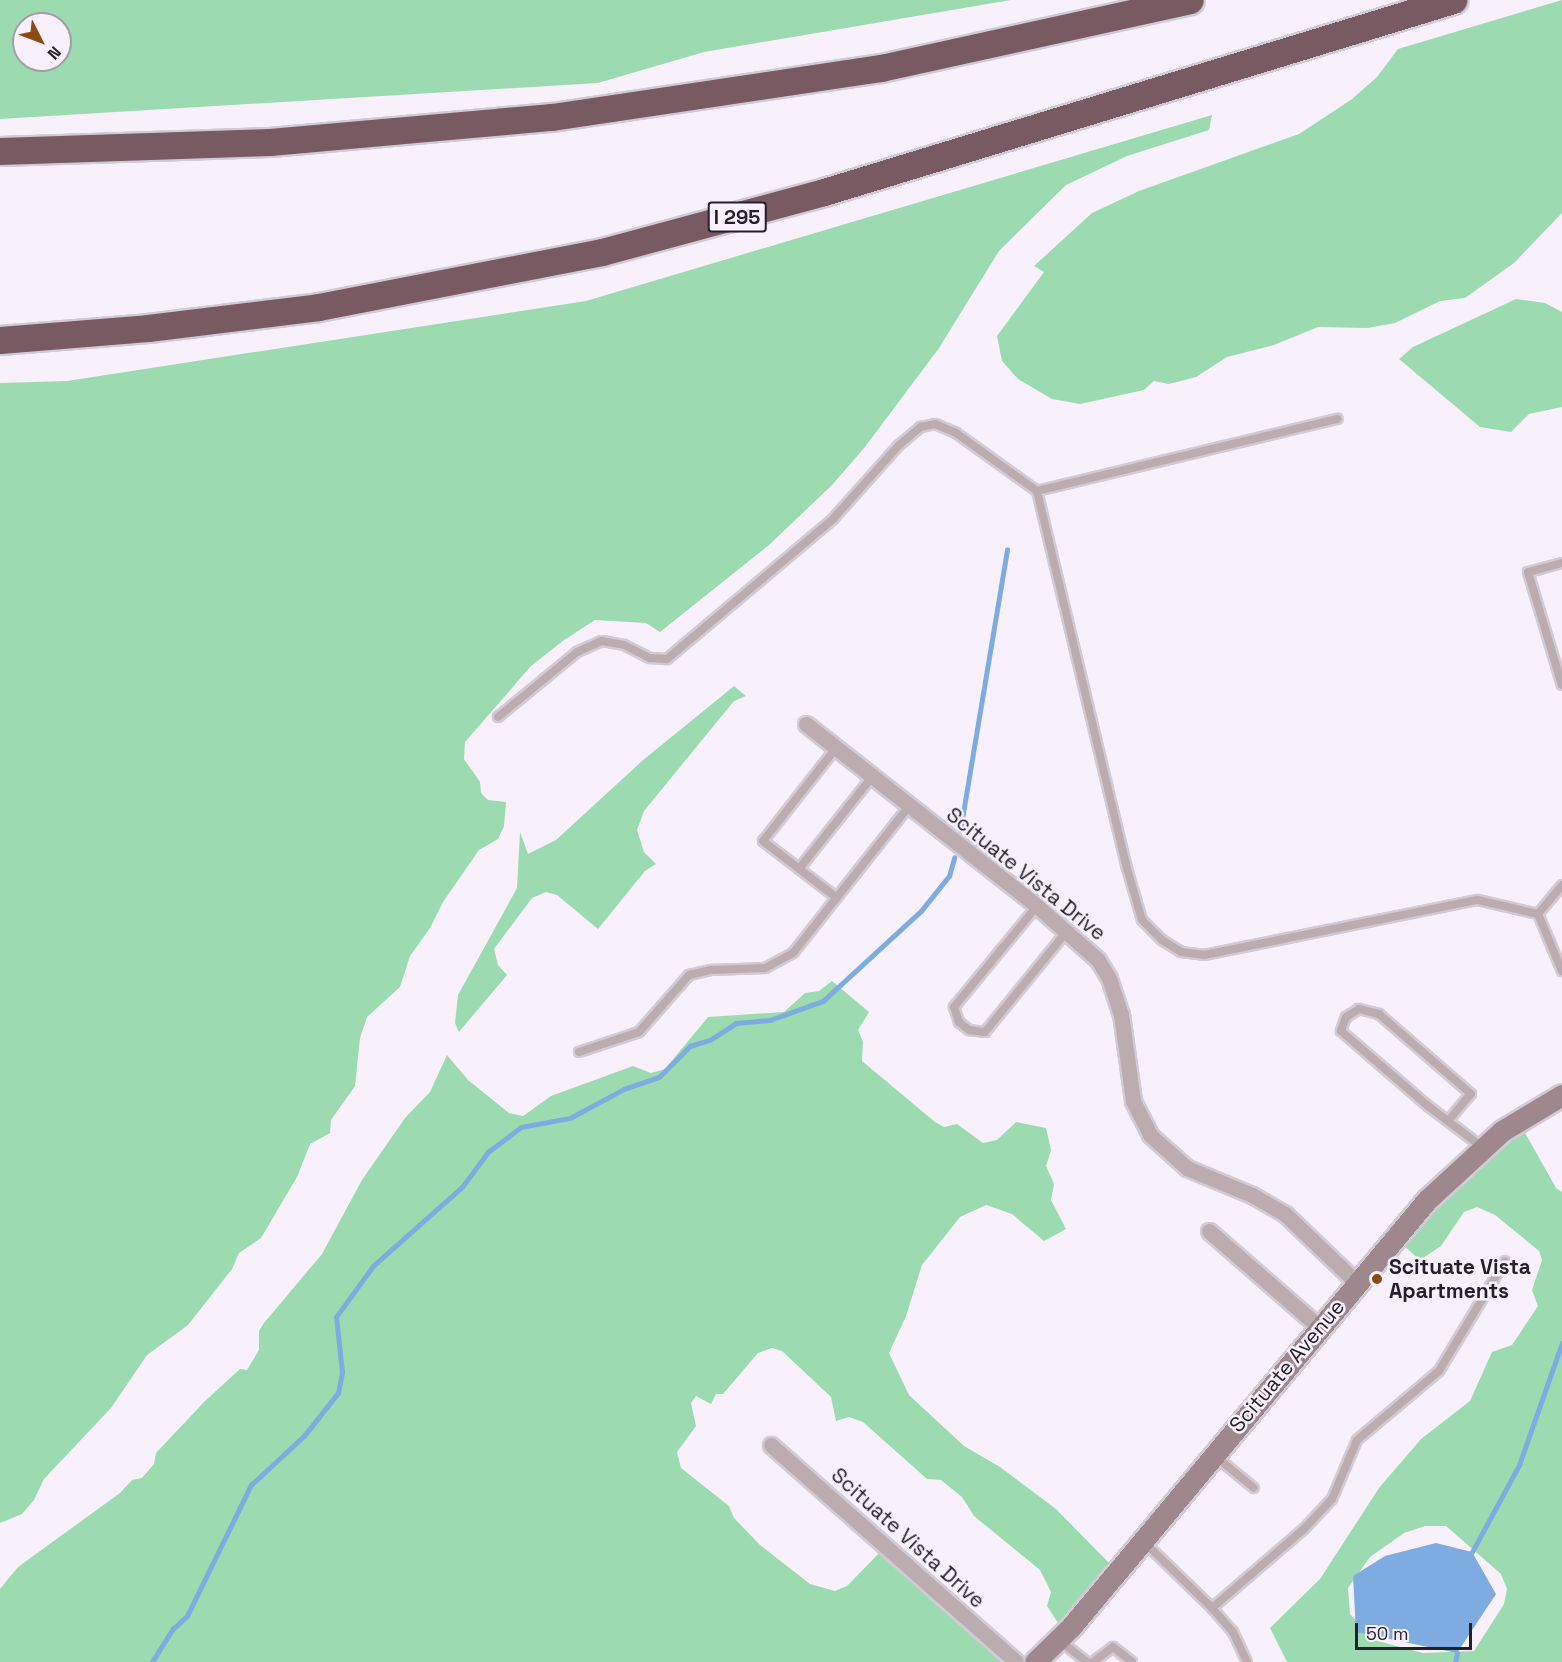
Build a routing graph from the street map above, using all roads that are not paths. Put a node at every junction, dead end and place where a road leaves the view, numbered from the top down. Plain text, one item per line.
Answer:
1 (1190, 0) edge
2 (1453, 0) edge
3 (0, 151) edge
4 (0, 340) edge
5 (1337, 419) dead end
6 (1037, 491) junction
7 (1562, 563) edge
8 (1562, 684) edge
9 (498, 717) dead end
10 (806, 724) dead end
11 (836, 748) junction
12 (872, 777) junction
13 (909, 806) junction
14 (799, 869) junction
15 (1562, 885) edge
16 (837, 898) junction
17 (1037, 906) junction
18 (1538, 914) junction
19 (1067, 931) junction
20 (1562, 971) edge
21 (579, 1052) dead end
22 (1562, 1095) edge
23 (1448, 1121) junction
24 (1482, 1147) junction
25 (1209, 1231) dead end
26 (1505, 1261) dead end
27 (1357, 1283) junction
28 (1319, 1327) junction
29 (771, 1445) dead end
30 (1214, 1455) junction
31 (1254, 1488) dead end
32 (1143, 1541) junction
33 (1212, 1608) junction
34 (1058, 1640) junction
35 (1016, 1662) edge
36 (1035, 1662) edge
37 (1087, 1662) edge
38 (1092, 1662) edge
39 (1132, 1662) edge
40 (1247, 1662) edge

1 - 3 highway
2 - 4 highway, I 295
5 - 6 lane
6 - 9 lane
6 - 18 lane
7 - 8 lane
10 - 11 street, Scituate Vista Drive
11 - 12 street, Scituate Vista Drive
11 - 14 lane
12 - 13 street, Scituate Vista Drive
12 - 14 lane
13 - 16 lane
13 - 17 street, Scituate Vista Drive
14 - 16 lane
15 - 18 lane
16 - 21 lane
17 - 19 street, Scituate Vista Drive
17 - 19 lane
18 - 20 lane
19 - 27 street, Scituate Vista Drive
22 - 24 main road, Scituate Avenue
23 - 23 lane
23 - 24 lane
24 - 27 main road, Scituate Avenue
25 - 28 street
26 - 33 lane
27 - 28 main road, Scituate Avenue
28 - 30 main road, Scituate Avenue
29 - 35 street, Scituate Vista Drive
30 - 31 lane
30 - 32 main road, Scituate Avenue
32 - 33 lane
32 - 34 main road, Scituate Avenue
33 - 40 lane
34 - 36 main road, Scituate Avenue
34 - 37 lane
38 - 39 lane

